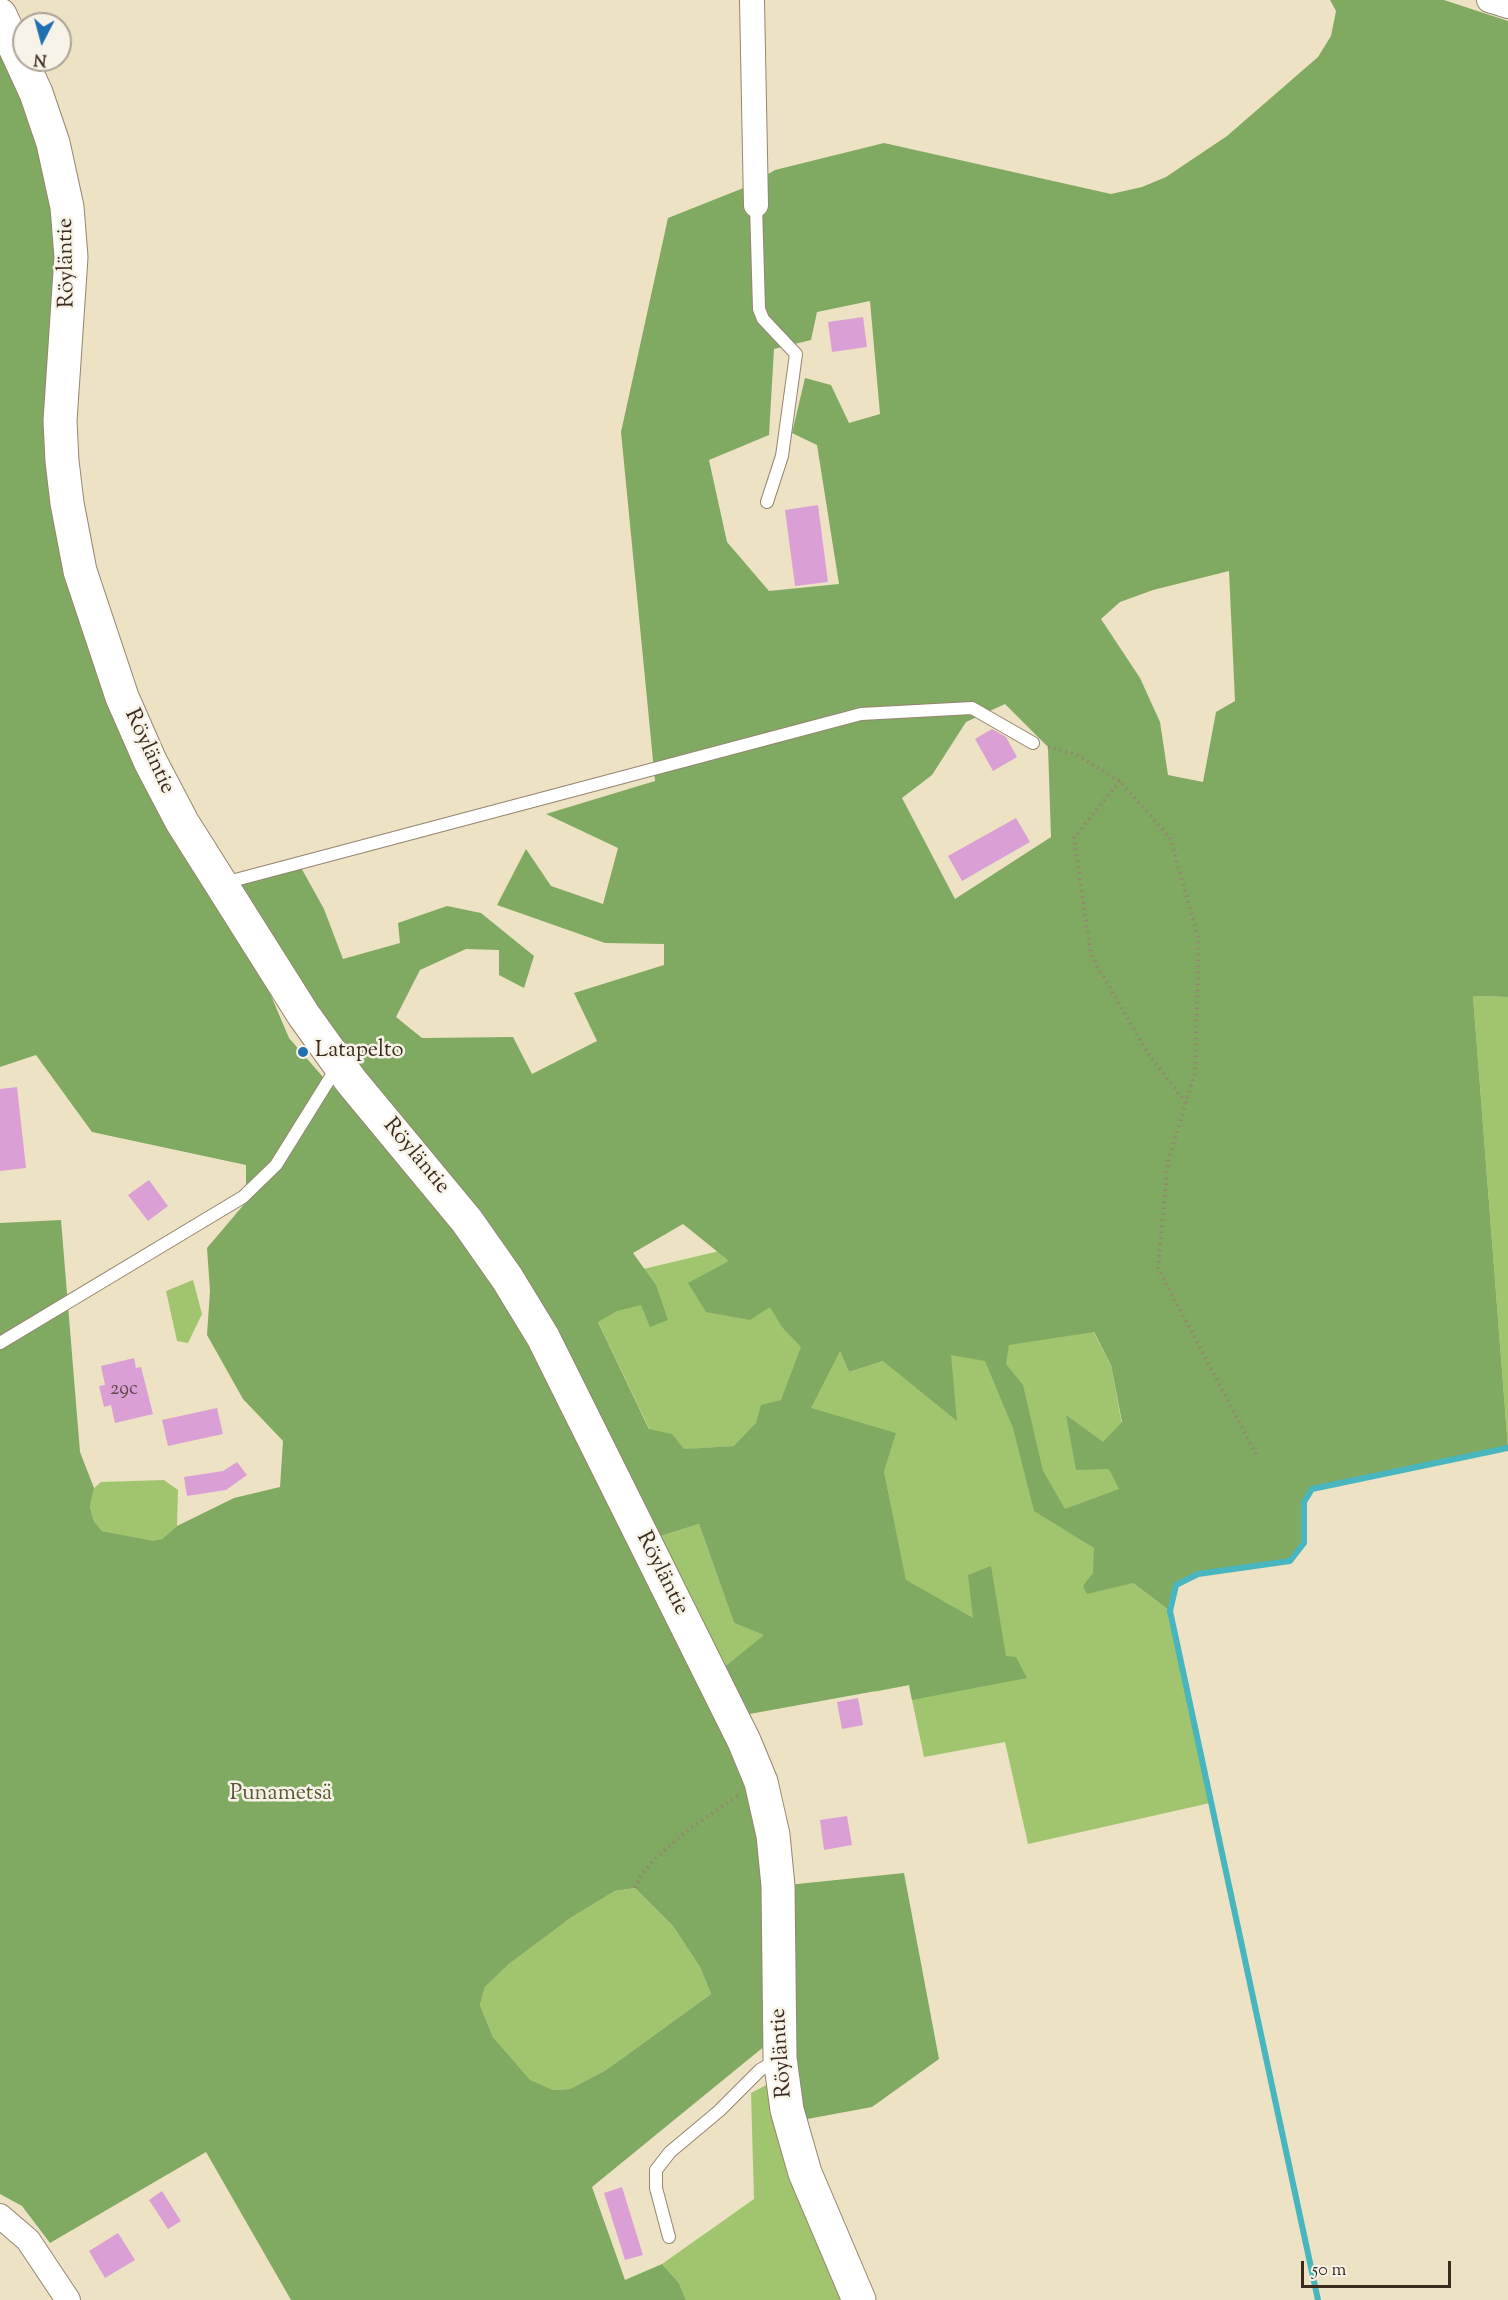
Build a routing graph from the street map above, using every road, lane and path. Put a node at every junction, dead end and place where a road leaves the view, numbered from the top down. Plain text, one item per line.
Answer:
1 (752, 0) edge
2 (1489, 0) edge
3 (1508, 6) edge
4 (0, 15) edge
5 (756, 205) joint
6 (767, 502) dead end
7 (1033, 743) joint
8 (1120, 781) junction
9 (220, 885) junction
10 (339, 1063) junction
11 (1186, 1103) junction
12 (0, 1343) edge
13 (1257, 1456) dead end
14 (761, 1782) junction
15 (635, 1888) dead end
16 (780, 2058) junction
17 (0, 2216) edge
18 (669, 2237) dead end
19 (68, 2300) edge
20 (858, 2300) edge

1 - 5 street
2 - 3 street
4 - 9 street, Röyläntie
5 - 6 lane
7 - 8 path
7 - 9 lane
8 - 11 path
8 - 11 path
9 - 10 street, Röyläntie
10 - 12 lane
10 - 14 street, Röyläntie
11 - 13 path
14 - 15 path
14 - 16 street, Röyläntie
16 - 18 lane
16 - 20 street, Röyläntie
17 - 19 street

